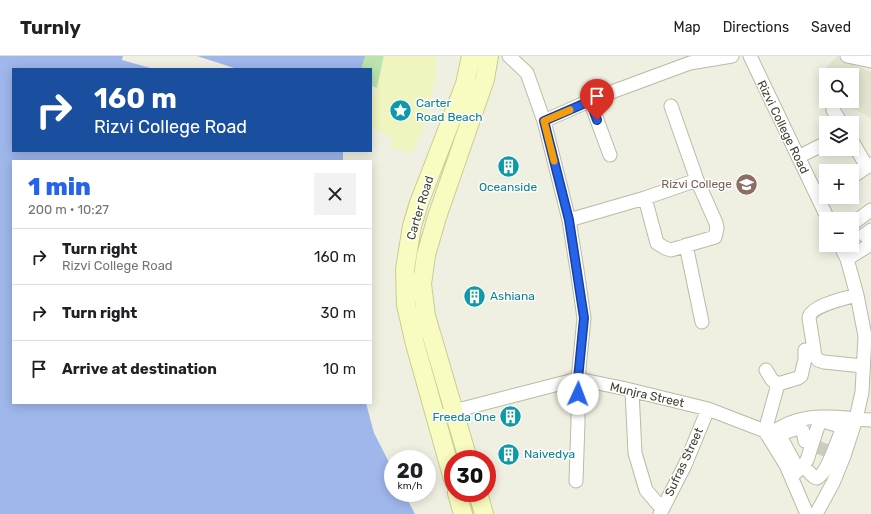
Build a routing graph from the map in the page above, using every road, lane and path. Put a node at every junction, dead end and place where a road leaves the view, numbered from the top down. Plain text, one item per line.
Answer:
1 (471, 56) edge
2 (489, 56) edge
3 (508, 56) edge
4 (732, 56) edge
5 (750, 56) edge
6 (847, 56) edge
7 (689, 60) edge
8 (871, 61) edge
9 (590, 101) junction
10 (671, 106) dead end
11 (833, 110) dead end
12 (837, 116) edge
13 (544, 121) junction
14 (819, 146) edge
15 (859, 151) edge
16 (610, 155) dead end
17 (798, 157) junction
18 (869, 166) edge
19 (859, 172) edge
20 (697, 180) junction
21 (819, 192) edge
22 (645, 198) junction
23 (871, 210) edge
24 (859, 219) edge
25 (569, 220) junction
26 (869, 236) edge
27 (686, 245) junction
28 (844, 252) edge
29 (847, 259) junction
30 (857, 295) junction
31 (702, 322) dead end
32 (805, 350) dead end
33 (863, 366) junction
34 (766, 370) dead end
35 (578, 379) junction
36 (778, 384) junction
37 (632, 390) junction
38 (708, 409) junction
39 (454, 411) junction
40 (436, 420) junction
41 (871, 420) edge
42 (850, 426) junction
43 (771, 430) junction
44 (810, 444) junction
45 (445, 450) edge
46 (465, 450) edge
47 (836, 454) junction
48 (795, 465) junction
49 (820, 476) junction
50 (576, 481) dead end
51 (833, 483) junction
52 (460, 502) edge
53 (481, 502) edge
54 (661, 512) edge
55 (463, 514) edge
56 (484, 514) edge
57 (807, 514) edge
58 (816, 514) edge

1 - 40 main road, Carter Road
2 - 39 main road, Carter Road
3 - 13 street
4 - 7 street
5 - 17 street, Rizvi College Road
6 - 8 street
7 - 9 street
9 - 13 street
9 - 16 street
10 - 20 street
11 - 12 street
13 - 25 street
14 - 17 street
15 - 18 street
17 - 21 street, Rizvi College Road
18 - 19 street
20 - 22 street
20 - 27 street
22 - 25 street
22 - 27 street
23 - 24 street
25 - 35 street
26 - 29 street
27 - 31 street
28 - 29 street
29 - 30 street
30 - 33 street
30 - 33 street
32 - 36 street
33 - 42 street
34 - 36 street
35 - 37 street, Munjra Street
35 - 39 street, Munjra Street
35 - 50 street
36 - 43 street
37 - 38 street, Munjra Street
37 - 54 street
38 - 43 street, Munjra Street
38 - 54 street, Sufras Street
39 - 40 street, Munjra Street
39 - 46 main road, Carter Road
40 - 45 main road, Carter Road
41 - 42 street
42 - 43 street
42 - 44 street
42 - 47 street
43 - 44 street
43 - 48 street
44 - 48 street
47 - 49 street
47 - 51 street
48 - 49 street
48 - 57 street
49 - 51 street
51 - 58 street
52 - 55 main road
53 - 56 main road

